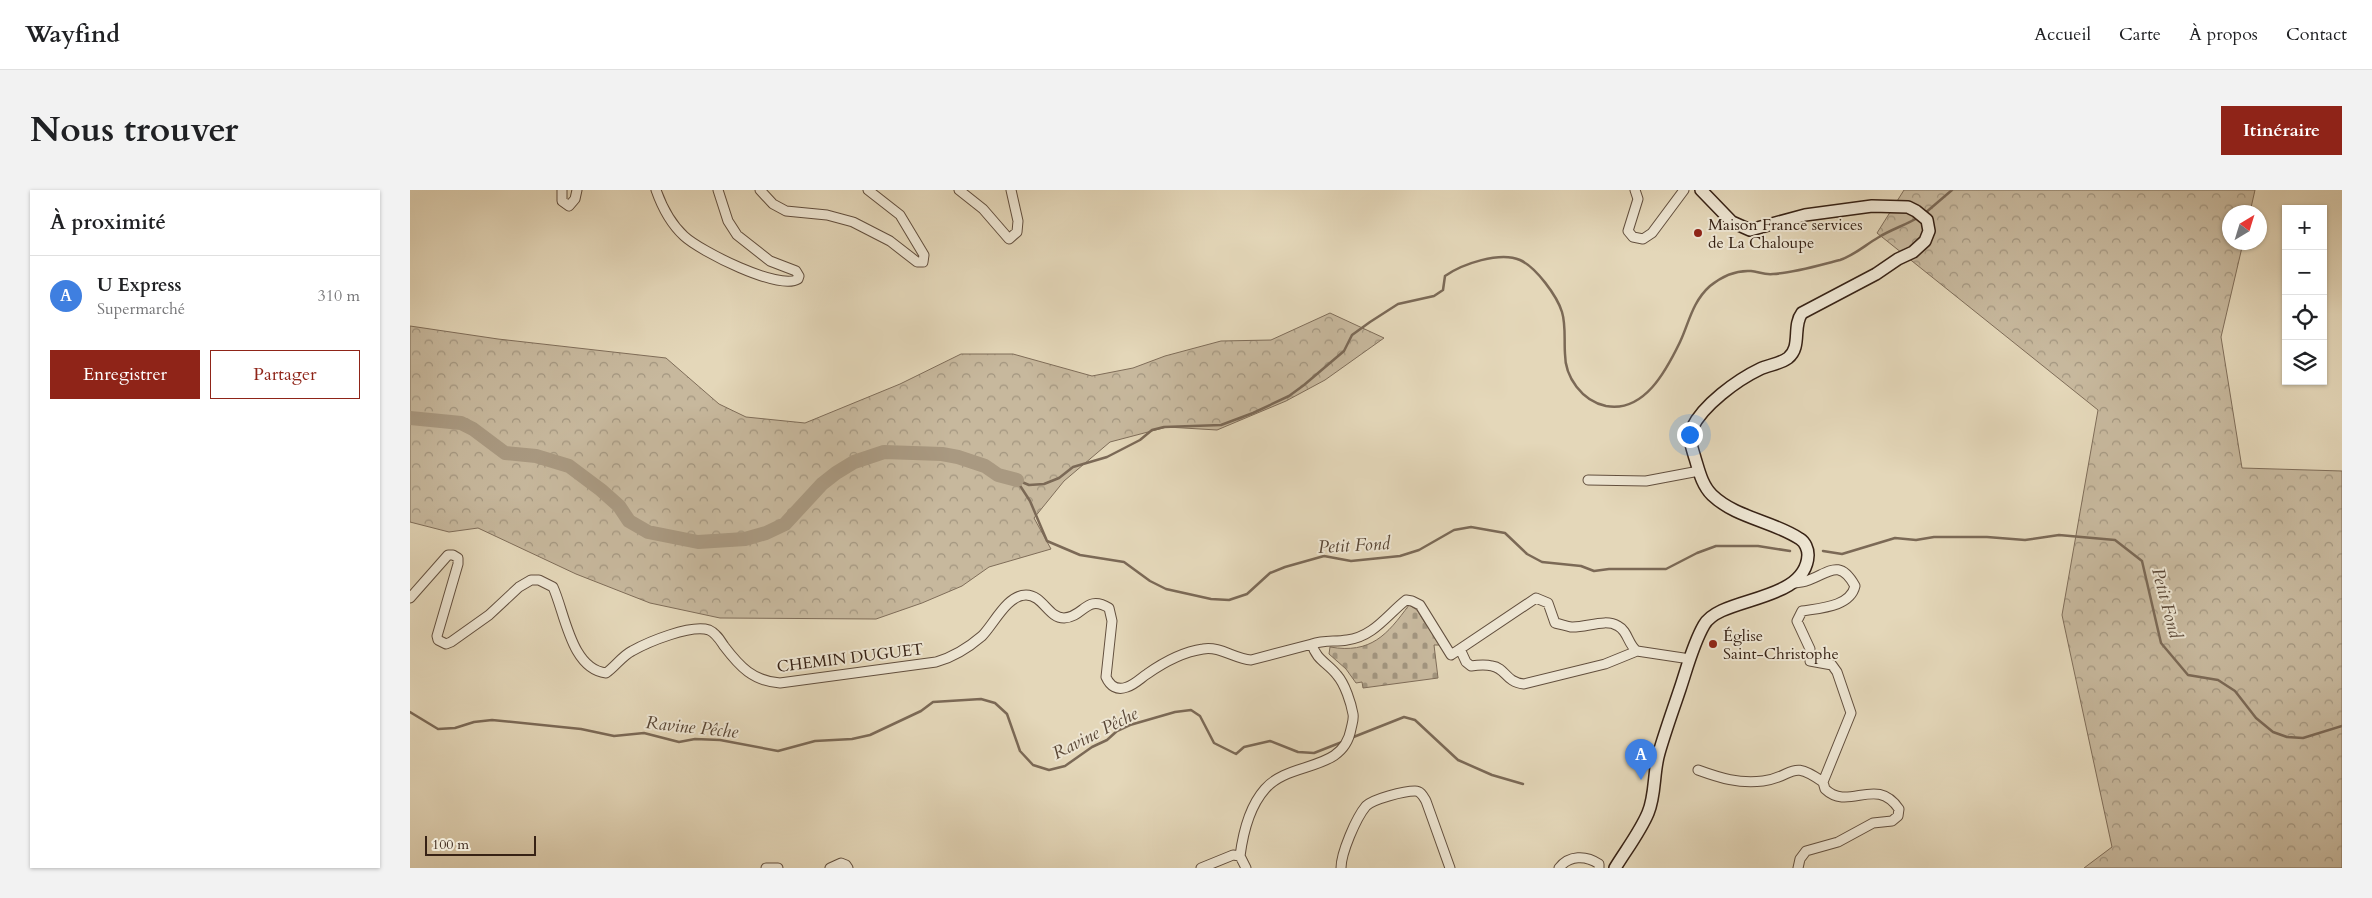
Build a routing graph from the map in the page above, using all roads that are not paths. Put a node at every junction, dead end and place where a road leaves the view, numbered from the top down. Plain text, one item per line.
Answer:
1 (562, 190) edge
2 (577, 190) edge
3 (656, 190) edge
4 (718, 190) edge
5 (760, 190) edge
6 (868, 190) edge
7 (959, 190) edge
8 (1012, 190) edge
9 (1635, 190) edge
10 (1684, 190) edge
11 (1701, 190) edge
12 (1699, 471) junction
13 (1588, 480) dead end
14 (1788, 584) junction
15 (410, 598) edge
16 (1312, 644) junction
17 (1460, 649) junction
18 (1637, 651) junction
19 (1690, 659) junction
20 (1698, 770) dead end
21 (1823, 782) junction
22 (1240, 856) junction
23 (766, 868) edge
24 (778, 868) edge
25 (830, 868) edge
26 (848, 868) edge
27 (1201, 868) edge
28 (1246, 868) edge
29 (1341, 868) edge
30 (1450, 868) edge
31 (1559, 868) edge
32 (1599, 868) edge
33 (1615, 868) edge
34 (1798, 868) edge

1 - 2 street
3 - 4 street
5 - 6 street
7 - 8 street
9 - 10 street
11 - 12 main road
12 - 13 street
12 - 14 main road
14 - 19 main road
14 - 21 street
15 - 16 street, CHEMIN DUGUET
16 - 17 street
16 - 22 street
17 - 18 street
17 - 18 street
18 - 19 street
19 - 33 main road
20 - 21 street
21 - 34 street
22 - 27 street
22 - 28 street
23 - 24 street
25 - 26 street
29 - 30 street
31 - 32 street

